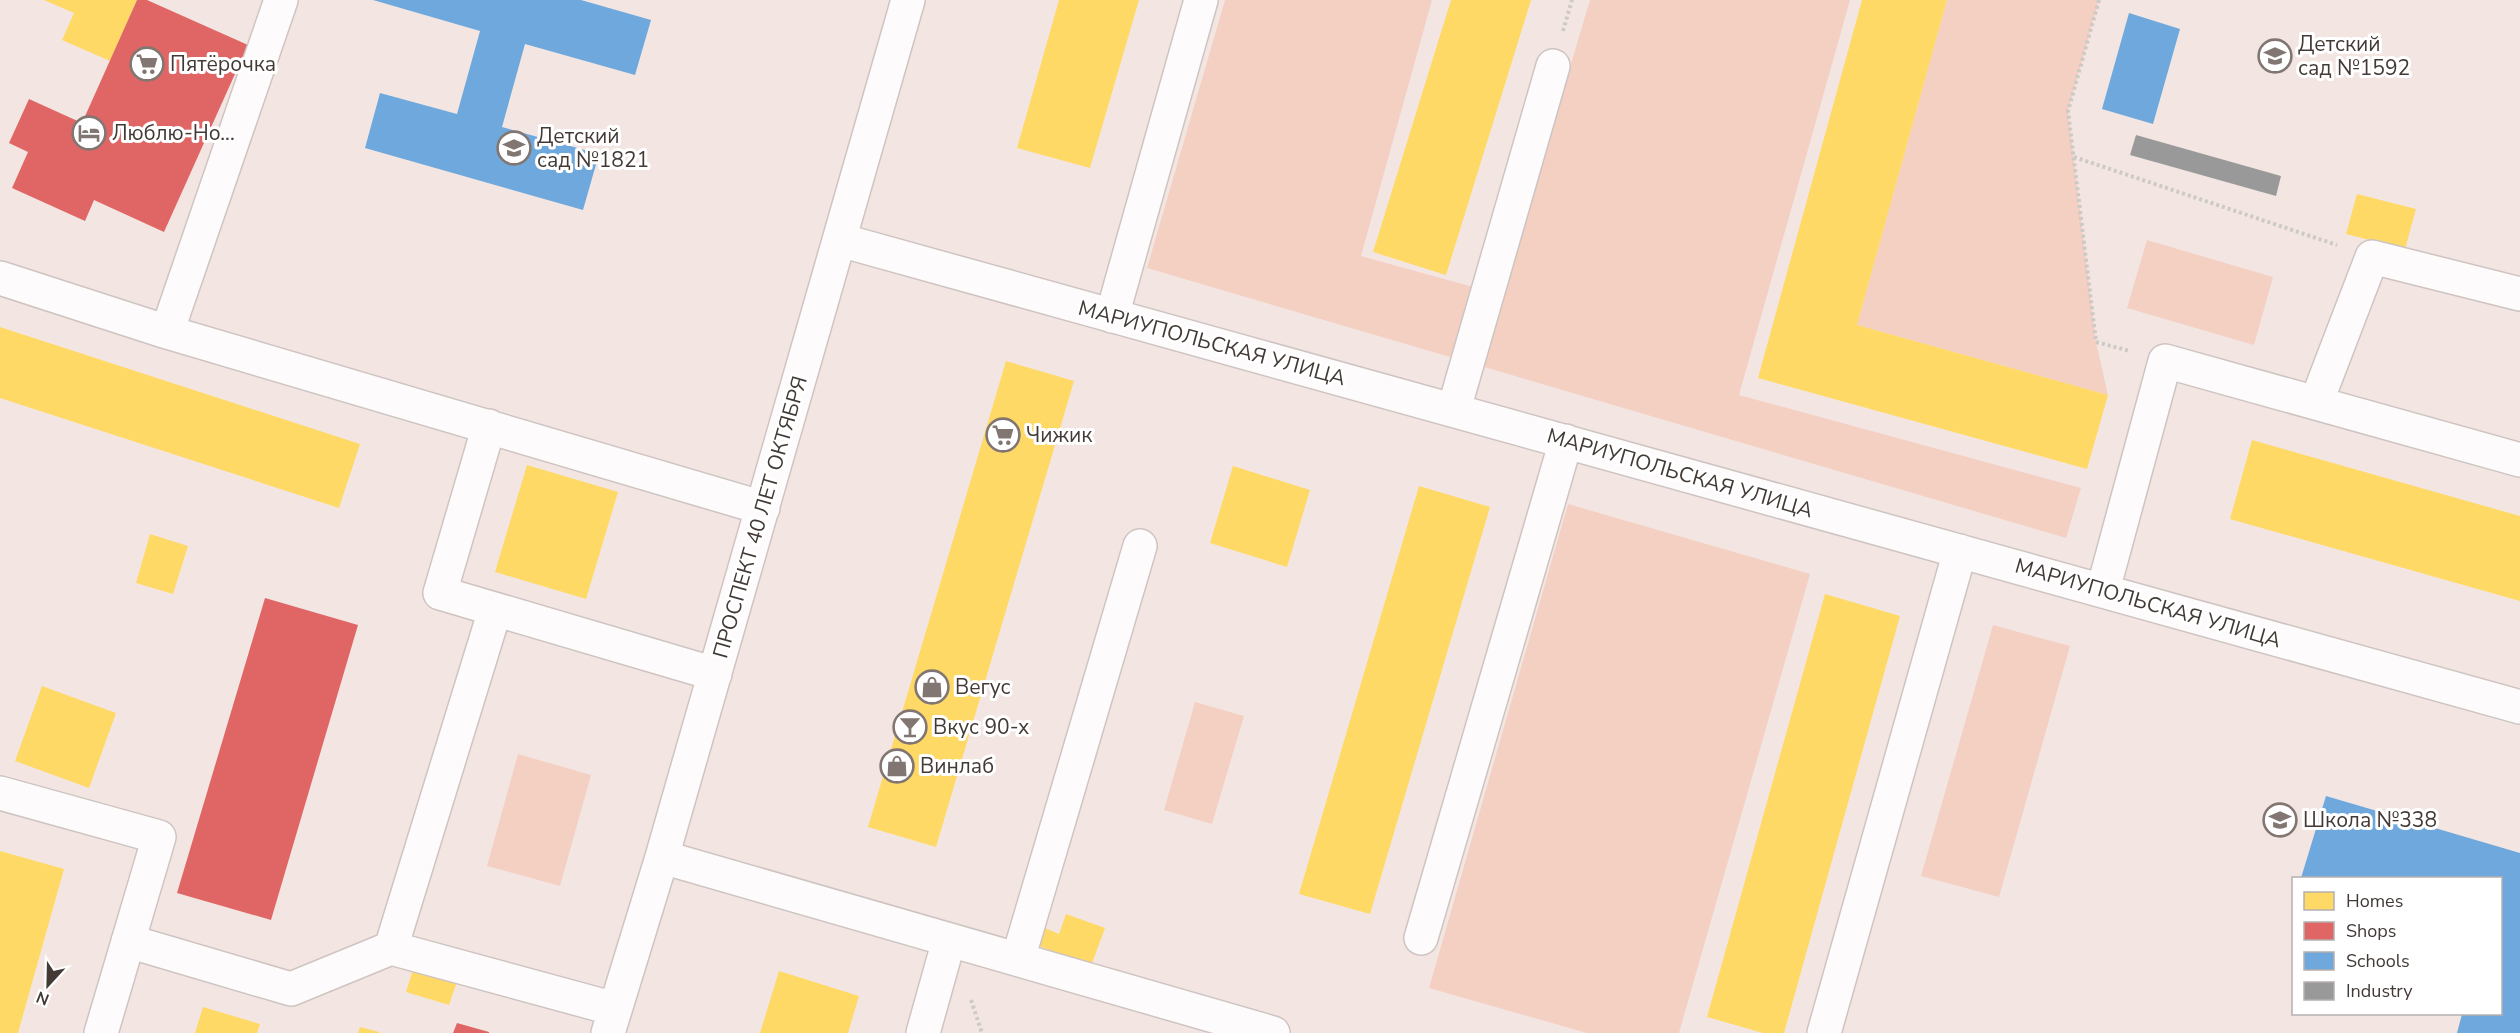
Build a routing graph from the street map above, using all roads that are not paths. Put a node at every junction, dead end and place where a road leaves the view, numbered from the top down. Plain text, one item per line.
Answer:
1 (281, 0) edge
2 (908, 0) edge
3 (1201, 0) edge
4 (1552, 66) dead end
5 (840, 240) junction
6 (0, 278) edge
7 (2520, 294) edge
8 (1112, 316) junction
9 (167, 332) junction
10 (2316, 403) junction
11 (1454, 409) junction
12 (489, 426) junction
13 (1566, 441) junction
14 (2520, 460) edge
15 (763, 508) junction
16 (1140, 546) dead end
17 (1960, 551) junction
18 (2103, 590) junction
19 (495, 610) junction
20 (715, 674) junction
21 (2520, 707) edge
22 (0, 794) edge
23 (662, 857) junction
24 (1421, 938) dead end
25 (949, 940) junction
26 (128, 941) junction
27 (391, 948) junction
28 (1018, 959) junction
29 (612, 1021) edge
30 (101, 1033) edge
31 (923, 1033) edge
32 (1273, 1033) edge
33 (1824, 1033) edge

1 - 9 street
2 - 5 street, ПРОСПЕКТ 40 ЛЕТ ОКТЯБРЯ
3 - 8 street
4 - 11 street
5 - 8 street, МАРИУПОЛЬСКАЯ УЛИЦА
5 - 15 street, ПРОСПЕКТ 40 ЛЕТ ОКТЯБРЯ
6 - 9 street
7 - 10 street
8 - 11 street, МАРИУПОЛЬСКАЯ УЛИЦА
9 - 12 street
10 - 14 street
10 - 18 street
11 - 13 street, МАРИУПОЛЬСКАЯ УЛИЦА
12 - 15 street
12 - 19 street
13 - 17 street, МАРИУПОЛЬСКАЯ УЛИЦА
13 - 24 street
15 - 20 street, ПРОСПЕКТ 40 ЛЕТ ОКТЯБРЯ
16 - 28 street
17 - 18 street, МАРИУПОЛЬСКАЯ УЛИЦА
17 - 33 street
18 - 21 street, МАРИУПОЛЬСКАЯ УЛИЦА
19 - 20 street
19 - 27 street
20 - 23 street, ПРОСПЕКТ 40 ЛЕТ ОКТЯБРЯ
22 - 26 street
23 - 25 street
23 - 29 street, ПРОСПЕКТ 40 ЛЕТ ОКТЯБРЯ
25 - 28 street
25 - 31 street
26 - 27 street
26 - 30 street
27 - 29 street
28 - 32 street

